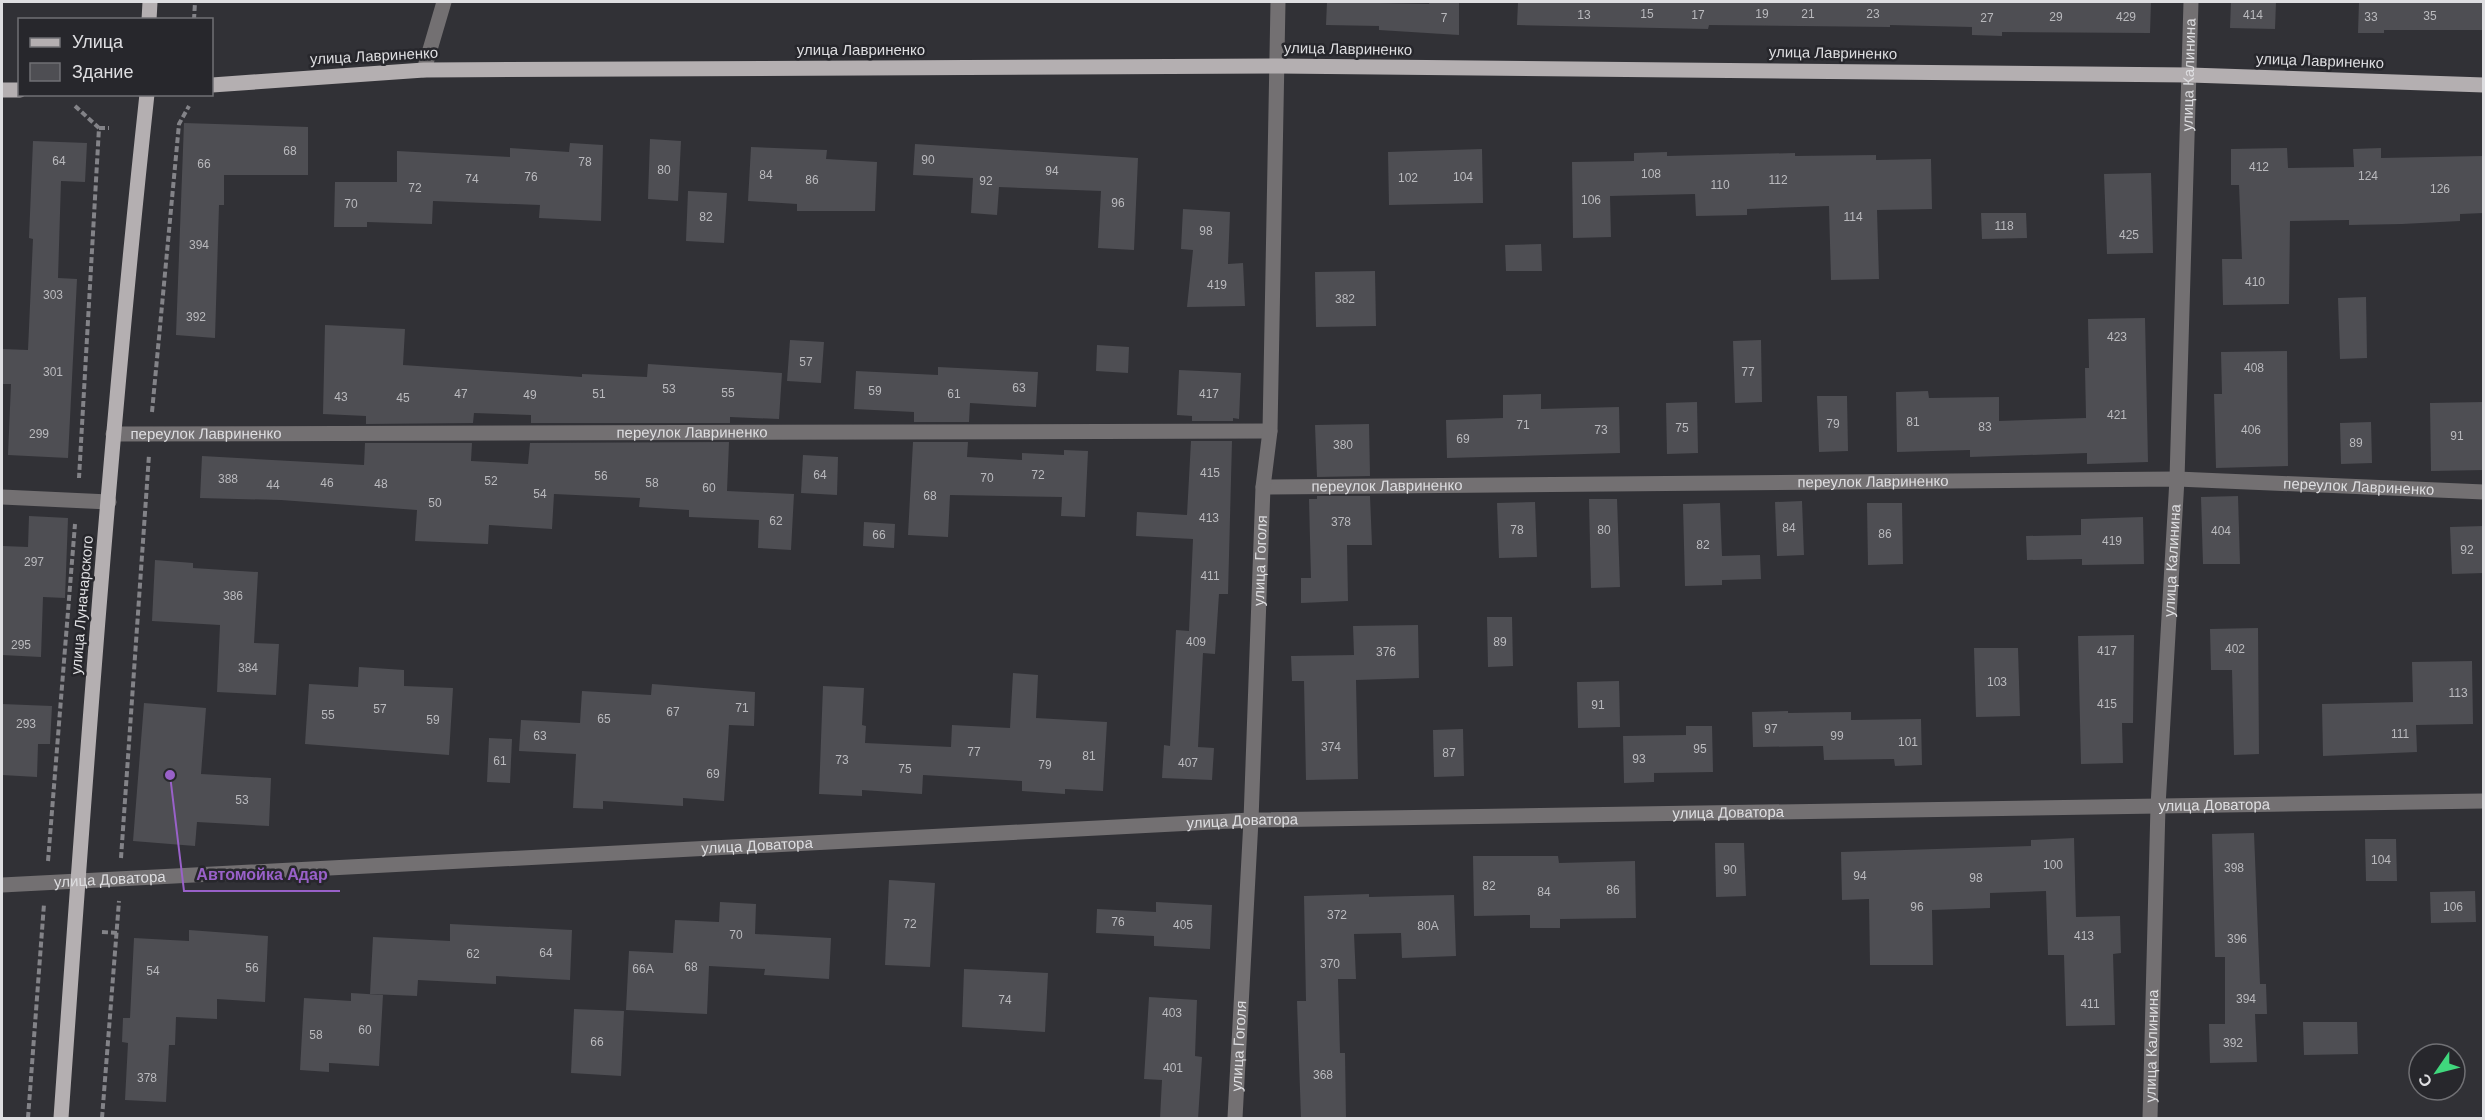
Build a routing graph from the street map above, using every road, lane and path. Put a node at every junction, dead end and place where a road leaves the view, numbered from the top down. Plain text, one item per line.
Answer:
1 (150, 2) edge
2 (195, 2) edge
3 (444, 2) edge
4 (1278, 2) edge
5 (2191, 2) edge
6 (149, 18) edge
7 (194, 18) edge
8 (1278, 66) junction
9 (424, 70) junction
10 (2190, 75) junction
11 (213, 85) edge
12 (2484, 85) edge
13 (2, 90) edge
14 (18, 90) edge
15 (147, 96) edge
16 (75, 106) dead end
17 (189, 106) dead end
18 (99, 128) junction
19 (109, 129) dead end
20 (170, 134) dead end
21 (178, 135) junction
22 (1270, 431) junction
23 (113, 434) junction
24 (150, 435) junction
25 (2177, 479) junction
26 (1263, 487) junction
27 (2484, 492) edge
28 (2, 497) edge
29 (77, 500) junction
30 (109, 502) junction
31 (2484, 801) edge
32 (2158, 806) junction
33 (1251, 820) junction
34 (120, 879) junction
35 (76, 882) junction
36 (46, 883) junction
37 (2, 885) edge
38 (42, 927) junction
39 (54, 927) dead end
40 (102, 932) dead end
41 (118, 933) junction
42 (28, 1119) edge
43 (61, 1119) edge
44 (102, 1119) edge
45 (1235, 1119) edge
46 (2150, 1119) edge

1 - 6 main road
2 - 7 path
3 - 9 street
4 - 8 street, улица Гоголя
5 - 10 street, улица Калинина
8 - 9 main road, улица Лавриненко
8 - 10 main road, улица Лавриненко
8 - 22 street, улица Гоголя
9 - 11 main road, улица Лавриненко
10 - 12 main road, улица Лавриненко
10 - 25 street, улица Калинина
13 - 14 main road
15 - 23 main road, улица Луначарского
16 - 18 path
17 - 21 path
18 - 19 path
18 - 29 path
20 - 21 path
21 - 24 path
22 - 24 street, переулок Лавриненко
22 - 26 street, улица Гоголя
23 - 24 street, переулок Лавриненко
23 - 30 main road, улица Луначарского
24 - 34 path
25 - 26 street, переулок Лавриненко
25 - 27 street, переулок Лавриненко
25 - 32 street, улица Калинина
26 - 33 street, улица Гоголя
28 - 29 street
29 - 30 street
29 - 36 path
30 - 35 main road, улица Луначарского
31 - 32 street, улица Доватора
32 - 33 street, улица Доватора
32 - 46 street, улица Калинина
33 - 34 street, улица Доватора
33 - 45 street, улица Гоголя
34 - 35 street, улица Доватора
34 - 41 path
35 - 36 street, улица Доватора
35 - 43 main road, улица Луначарского
36 - 37 street, улица Доватора
36 - 38 path
38 - 39 path
38 - 42 path
40 - 41 path
41 - 44 path

